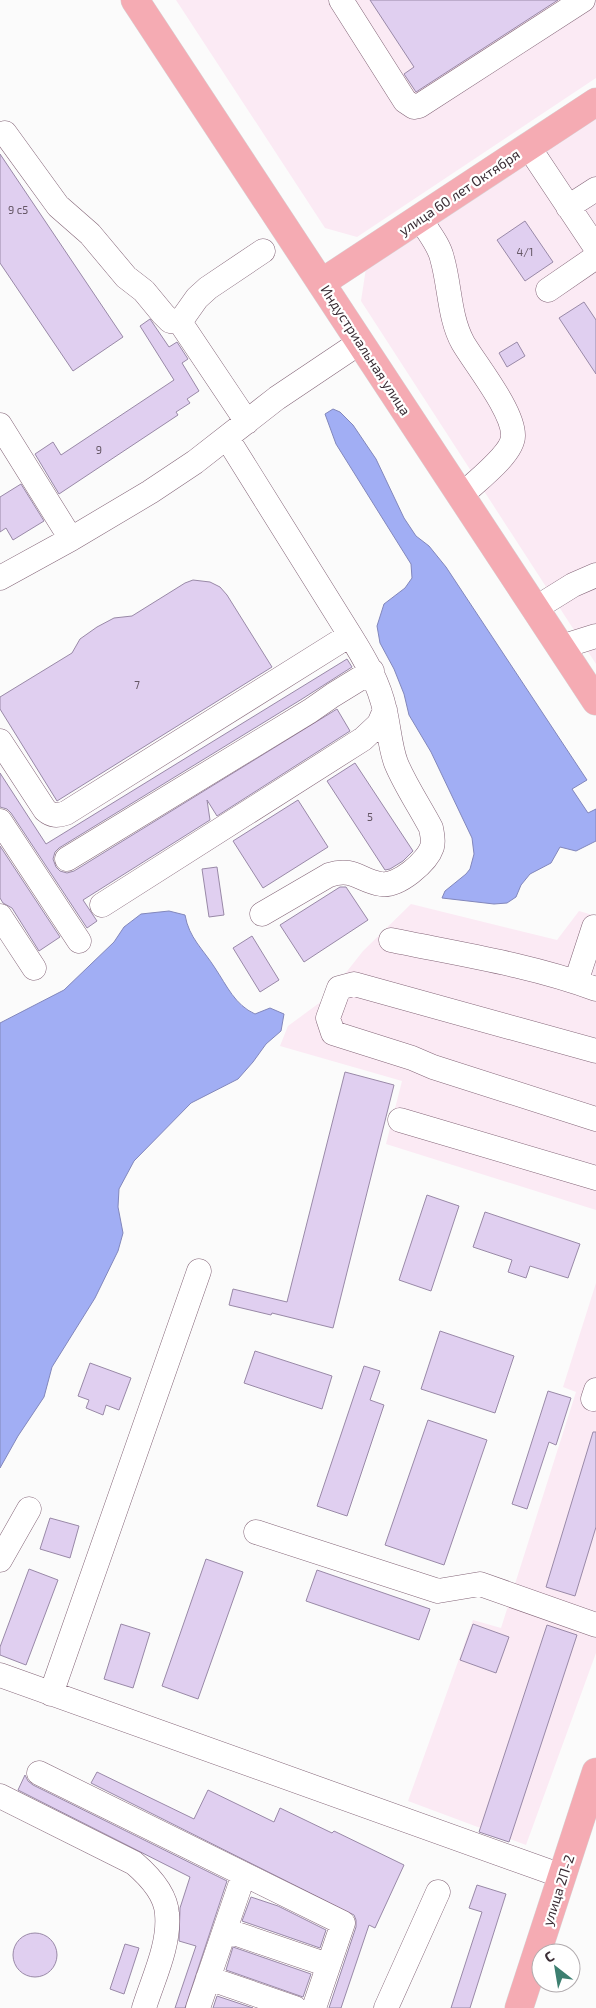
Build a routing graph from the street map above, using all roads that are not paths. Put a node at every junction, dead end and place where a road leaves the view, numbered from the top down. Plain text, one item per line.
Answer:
1 (135, 0) edge
2 (341, 0) edge
3 (583, 0) edge
4 (596, 102) edge
5 (6, 133) dead end
6 (528, 146) junction
7 (596, 189) edge
8 (568, 207) junction
9 (420, 218) junction
10 (596, 248) edge
11 (263, 251) dead end
12 (596, 257) edge
13 (321, 283) junction
14 (548, 290) dead end
15 (180, 322) junction
16 (360, 343) junction
17 (247, 422) junction
18 (0, 425) edge
19 (227, 438) junction
20 (462, 495) junction
21 (71, 539) junction
22 (596, 575) edge
23 (0, 578) edge
24 (536, 608) junction
25 (350, 634) junction
26 (596, 636) edge
27 (561, 647) junction
28 (372, 671) junction
29 (596, 701) edge
30 (385, 710) junction
31 (0, 741) edge
32 (0, 821) edge
33 (67, 859) dead end
34 (102, 905) dead end
35 (262, 914) dead end
36 (0, 916) edge
37 (594, 927) dead end
38 (391, 940) dead end
39 (79, 942) dead end
40 (8, 945) edge
41 (34, 968) dead end
42 (586, 985) edge
43 (596, 1051) edge
44 (596, 1119) edge
45 (400, 1120) dead end
46 (596, 1178) edge
47 (199, 1271) dead end
48 (28, 1510) dead end
49 (256, 1532) dead end
50 (0, 1560) edge
51 (596, 1624) edge
52 (0, 1676) edge
53 (51, 1694) junction
54 (39, 1772) dead end
55 (596, 1772) edge
56 (0, 1796) edge
57 (244, 1874) junction
58 (562, 1876) junction
59 (438, 1892) dead end
60 (225, 1930) junction
61 (328, 1965) junction
62 (208, 1978) junction
63 (144, 2008) edge
64 (198, 2008) edge
65 (295, 2008) edge
66 (314, 2008) edge
67 (386, 2008) edge
68 (519, 2008) edge

1 - 13 main road, Индустриальная улица
2 - 3 street
4 - 6 main road, улица 60 лет Октября
5 - 15 street
6 - 8 street
6 - 9 main road, улица 60 лет Октября
7 - 8 street
8 - 10 street
9 - 13 main road, улица 60 лет Октября
9 - 20 street
11 - 15 street
12 - 14 street
13 - 16 main road, Индустриальная улица
15 - 17 street
16 - 17 street
16 - 20 main road, Индустриальная улица
17 - 19 street
18 - 21 street
19 - 21 street
19 - 25 street
20 - 24 main road, Индустриальная улица
21 - 23 street
22 - 24 street
24 - 27 main road, Индустриальная улица
25 - 28 street
25 - 31 street
26 - 27 street
27 - 29 main road, Индустриальная улица
28 - 30 street
28 - 33 street
30 - 34 street
30 - 35 street
32 - 39 street
36 - 40 street
37 - 42 street
38 - 42 street
40 - 41 street
43 - 44 street
45 - 46 street
47 - 53 street
48 - 50 street
49 - 51 street
52 - 53 street
53 - 58 street
54 - 57 street
55 - 58 main road, улица 2П-2
56 - 63 street
57 - 60 street
57 - 61 street
58 - 68 main road, улица 2П-2
59 - 67 street
60 - 61 street
60 - 62 street
61 - 66 street
62 - 64 street
62 - 65 street

